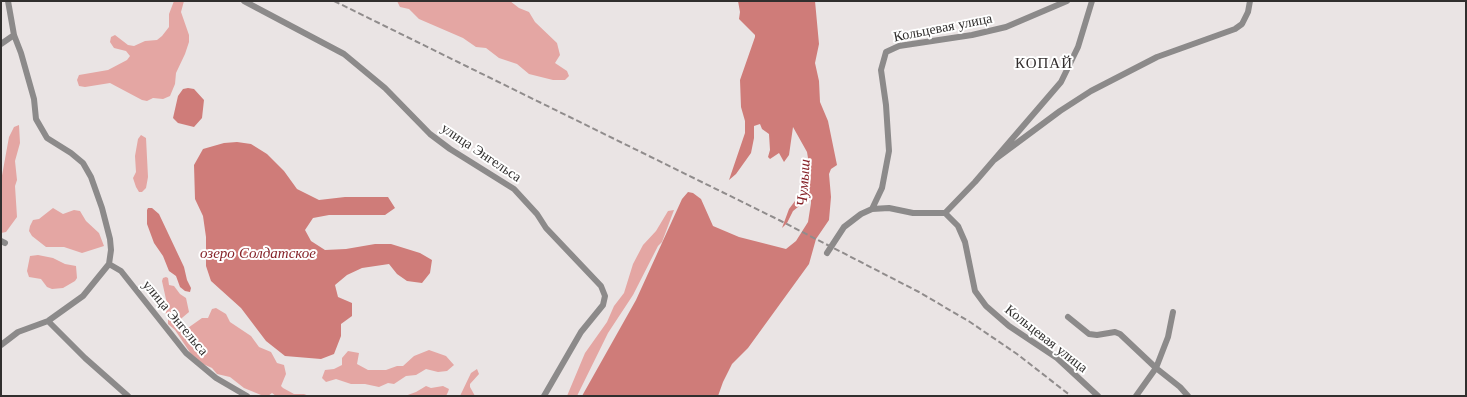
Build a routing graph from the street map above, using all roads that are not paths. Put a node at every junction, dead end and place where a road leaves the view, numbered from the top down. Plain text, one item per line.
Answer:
1 (8, 1) edge
2 (244, 1) edge
3 (1067, 1) edge
4 (1092, 1) edge
5 (1250, 1) edge
6 (14, 35) junction
7 (1, 44) edge
8 (994, 160) junction
9 (872, 209) junction
10 (945, 213) junction
11 (827, 253) dead end
12 (109, 264) junction
13 (1173, 312) dead end
14 (1068, 317) dead end
15 (48, 321) junction
16 (1, 345) edge
17 (1156, 368) junction
18 (128, 396) edge
19 (247, 396) edge
20 (544, 396) edge
21 (1098, 396) edge
22 (1136, 396) edge
23 (1188, 396) edge

1 - 6 street
2 - 20 street, улица Энгельса
3 - 9 street, Кольцевая улица
4 - 8 street
5 - 8 street
6 - 7 street
6 - 12 street
8 - 10 street
9 - 10 street
9 - 11 street
10 - 21 street, Кольцевая улица
12 - 15 street
12 - 19 street, улица Энгельса
13 - 17 street
14 - 17 street
15 - 16 street
15 - 18 street
17 - 22 street
17 - 23 street

